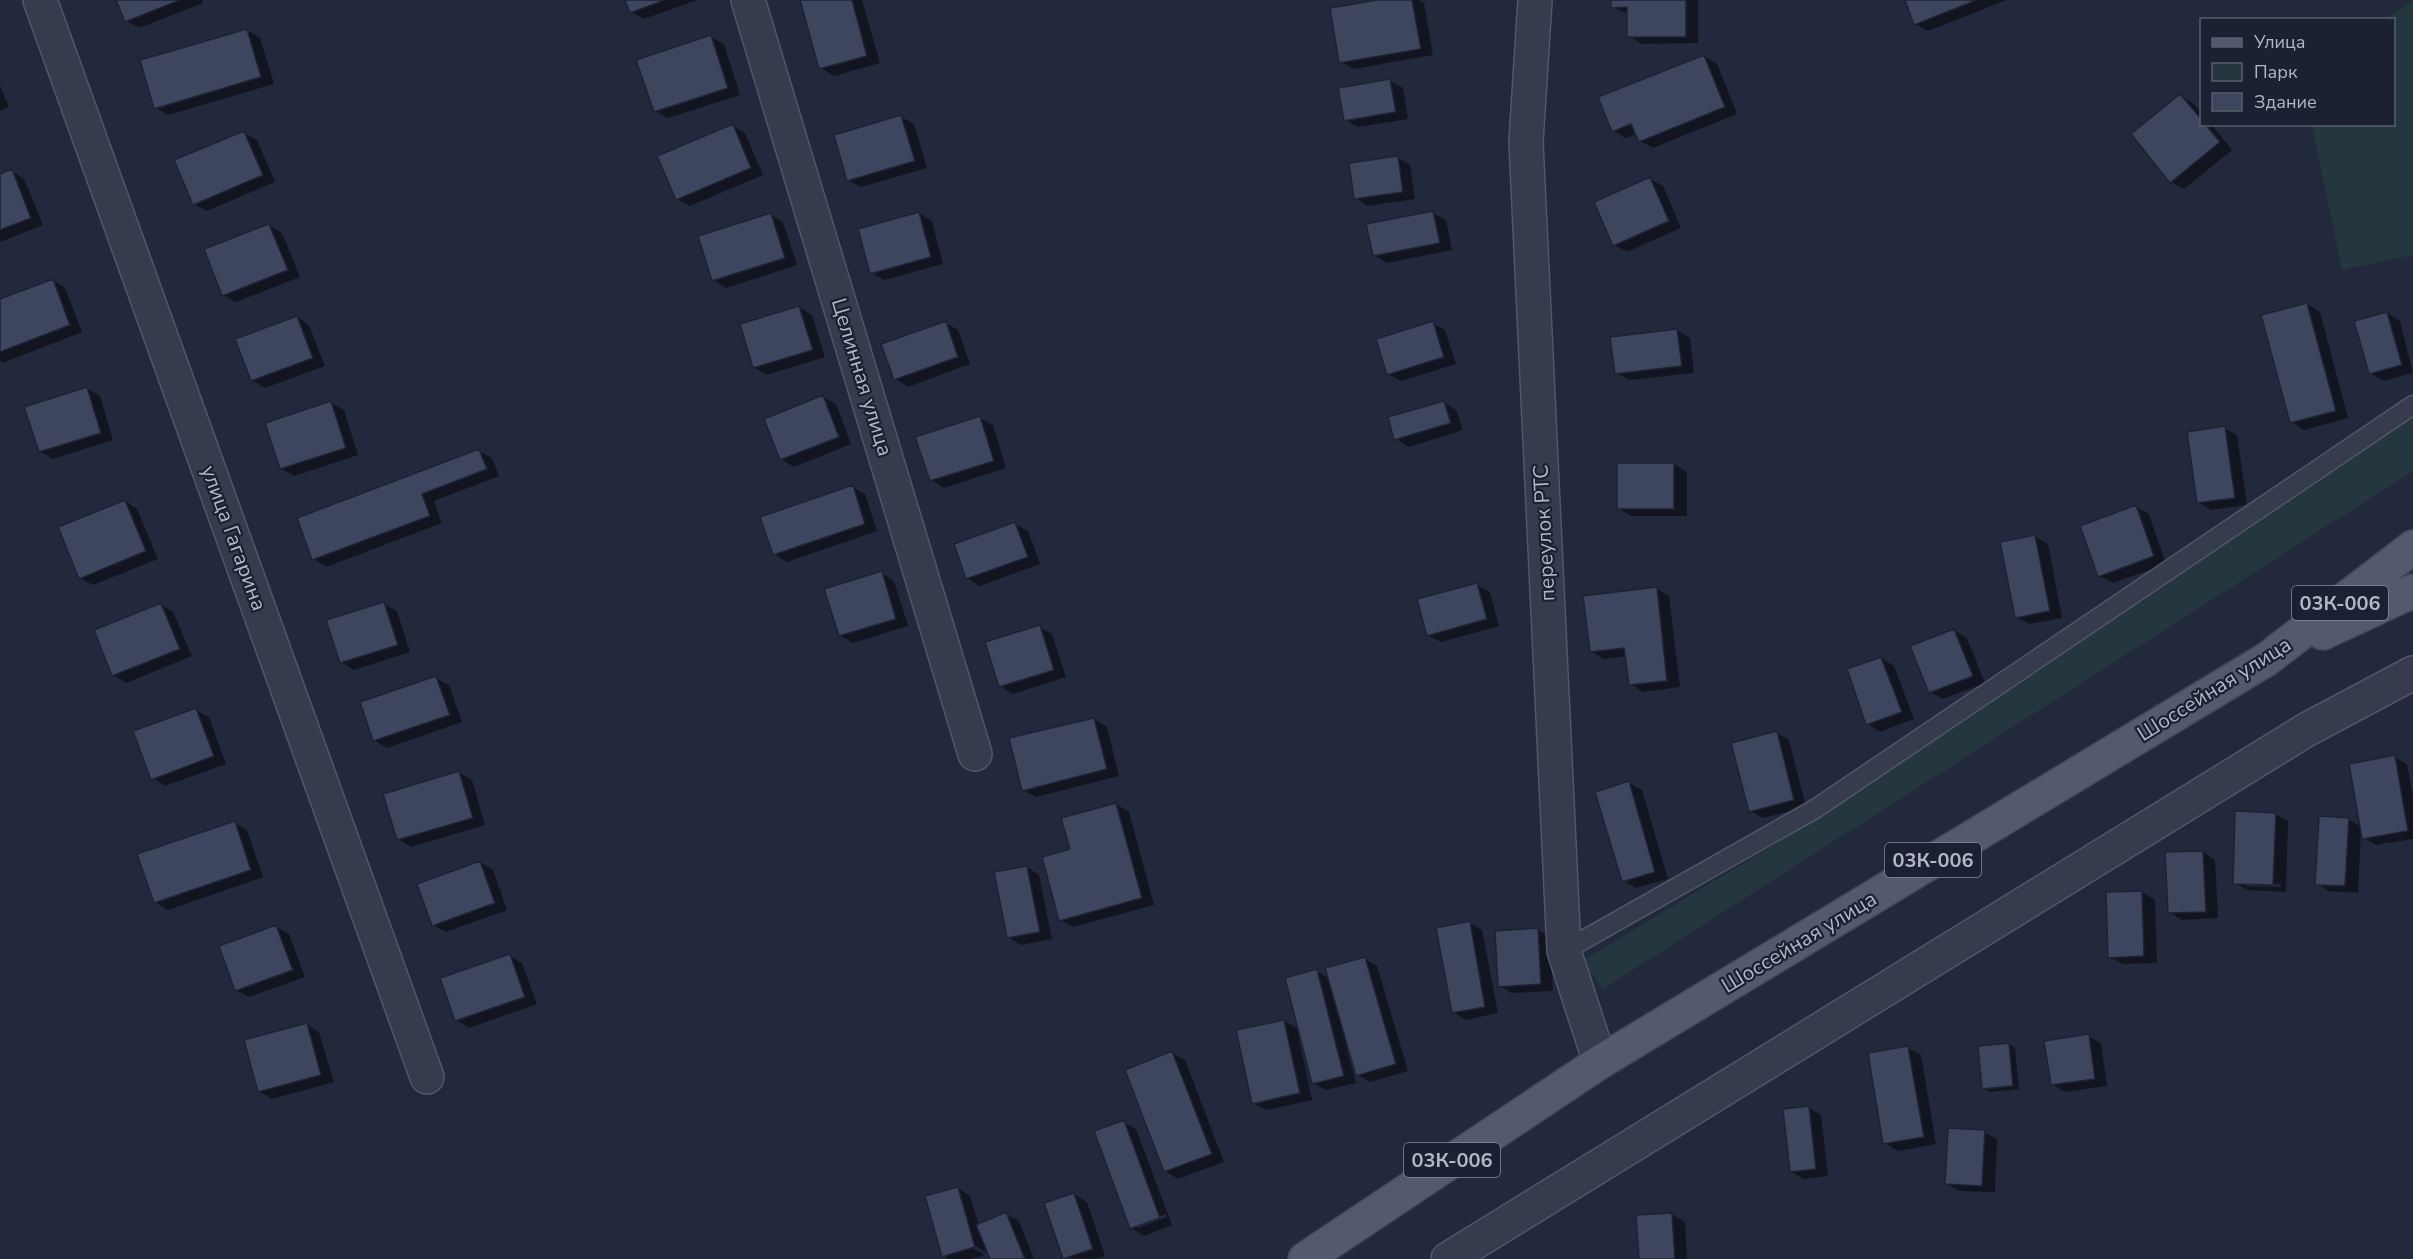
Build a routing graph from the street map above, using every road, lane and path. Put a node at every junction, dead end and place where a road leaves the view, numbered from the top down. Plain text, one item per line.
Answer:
1 (40, 0) edge
2 (748, 0) edge
3 (1535, 0) edge
4 (2413, 405) edge
5 (2413, 547) edge
6 (2413, 591) edge
7 (2267, 659) junction
8 (2413, 673) edge
9 (975, 754) dead end
10 (1564, 951) junction
11 (1600, 1062) junction
12 (427, 1077) dead end
13 (1305, 1259) edge
14 (1448, 1259) edge

1 - 12 street, улица Гагарина
2 - 9 street, Целинная улица
3 - 10 street, переулок РТС
4 - 10 lane
5 - 7 main road, Шоссейная улица / 03К-006
6 - 7 main road
7 - 11 main road, Шоссейная улица / 03К-006
8 - 14 street
10 - 11 street, переулок РТС
11 - 13 main road, Шоссейная улица / 03К-006

